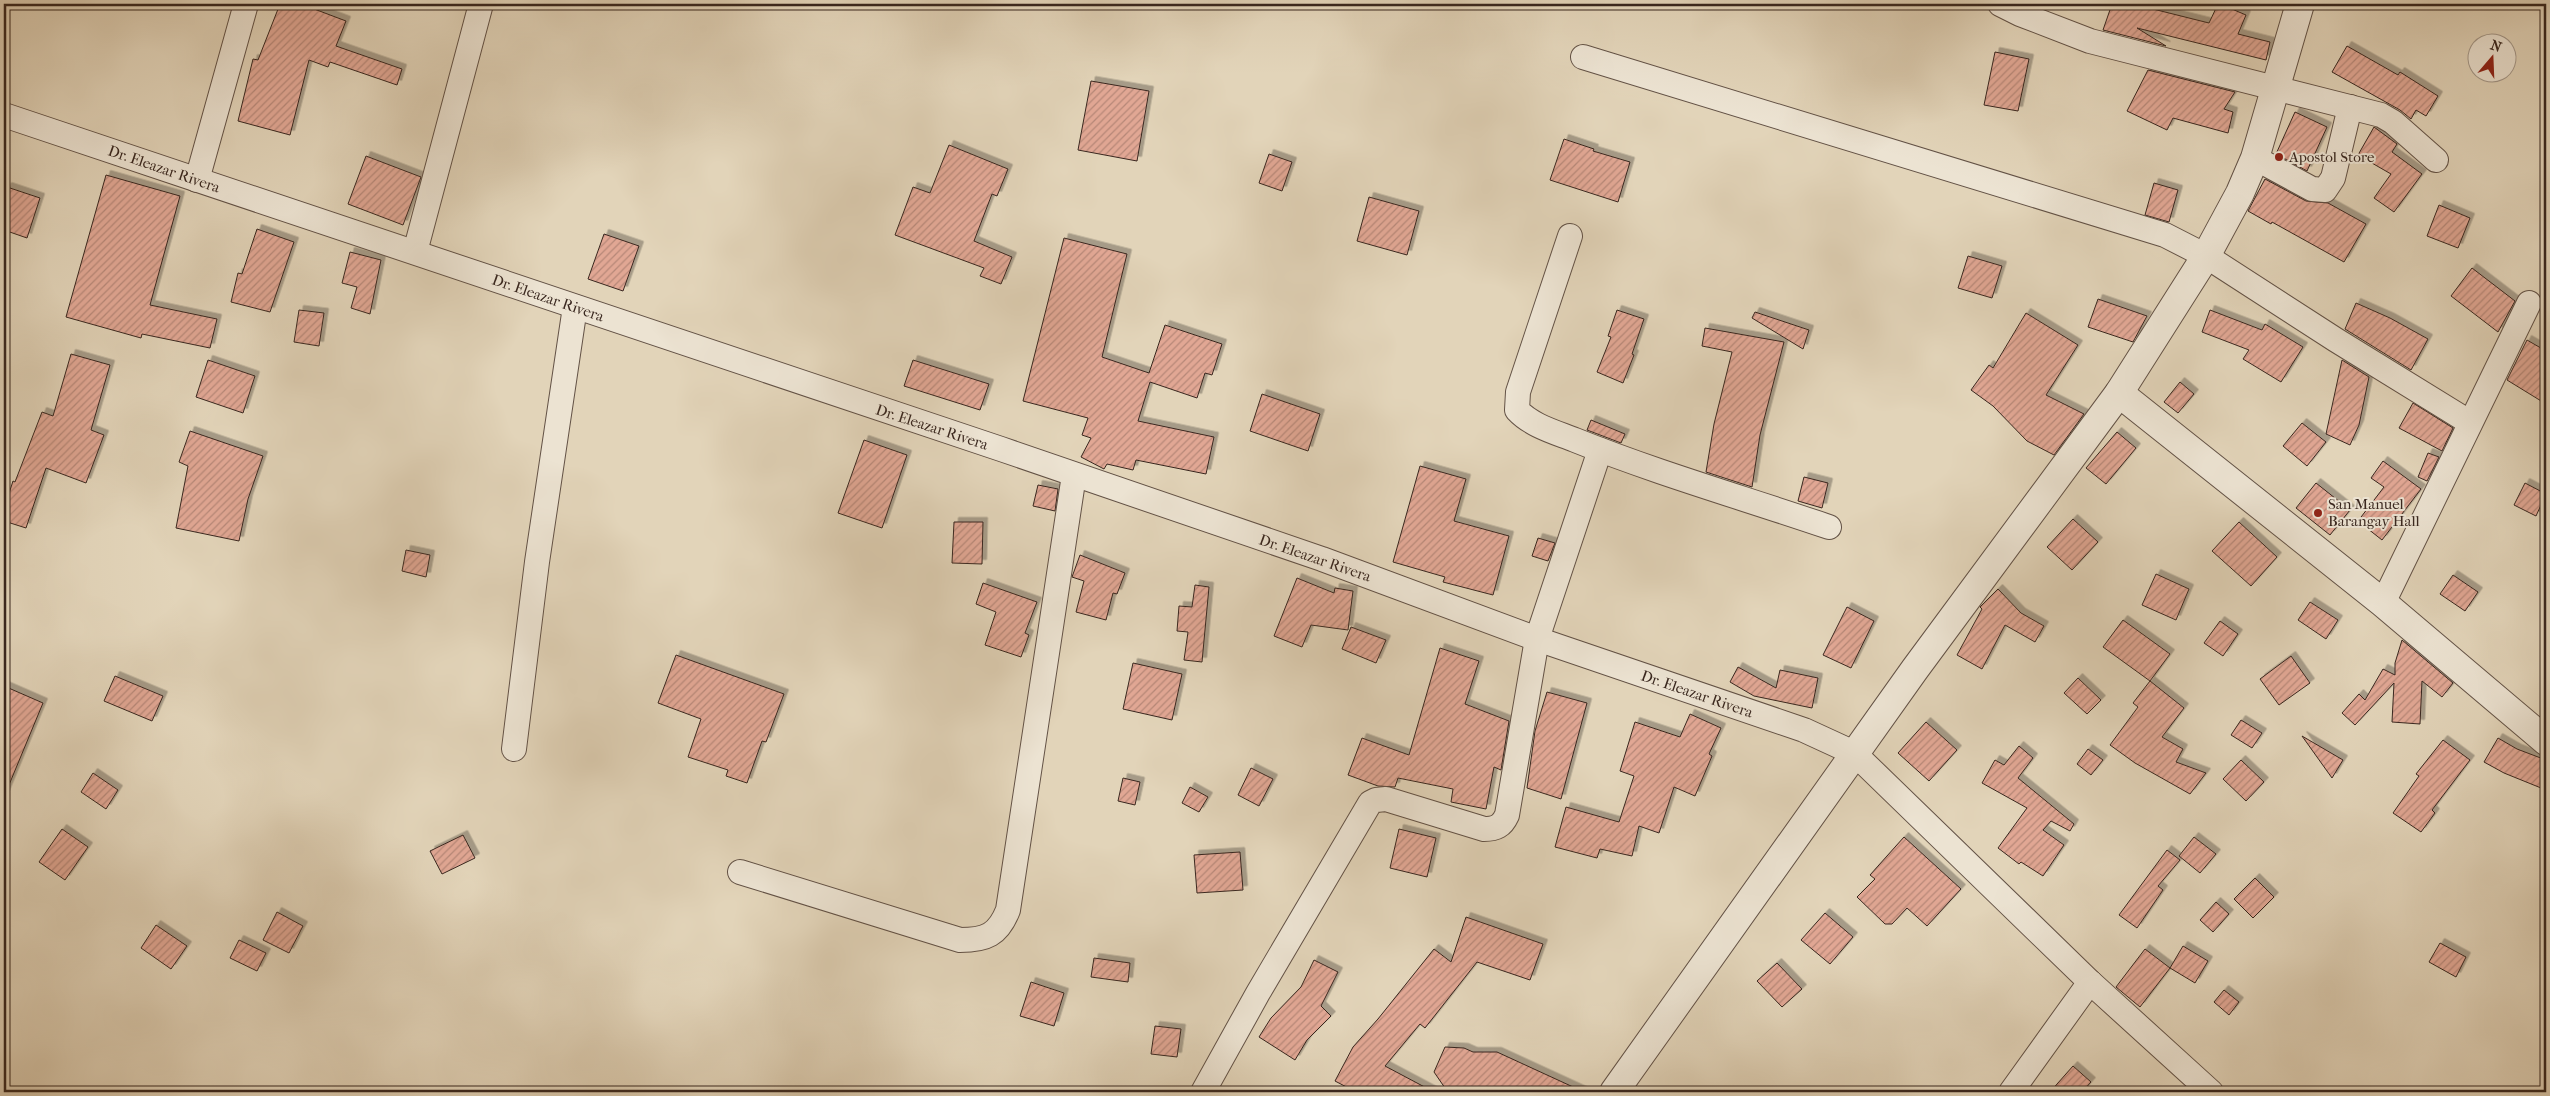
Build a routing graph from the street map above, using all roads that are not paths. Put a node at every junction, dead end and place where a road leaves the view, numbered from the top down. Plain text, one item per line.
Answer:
1 (246, 4) edge
2 (481, 4) edge
3 (2000, 4) edge
4 (2300, 4) edge
5 (1584, 57) dead end
6 (2276, 88) junction
7 (2350, 107) junction
8 (4, 115) edge
9 (2256, 158) junction
10 (2436, 160) dead end
11 (197, 180) junction
12 (1570, 236) dead end
13 (415, 252) junction
14 (2206, 256) junction
15 (2529, 303) dead end
16 (576, 307) junction
17 (2119, 393) junction
18 (2469, 422) junction
19 (1600, 450) junction
20 (1074, 475) junction
21 (1828, 527) dead end
22 (2383, 603) junction
23 (1538, 639) junction
24 (2546, 741) edge
25 (514, 749) dead end
26 (1854, 753) junction
27 (740, 872) dead end
28 (2090, 982) junction
29 (1203, 1092) edge
30 (1614, 1092) edge
31 (2011, 1092) edge
32 (2211, 1092) edge

1 - 11 street
2 - 13 street
3 - 6 street
4 - 6 street
5 - 14 street
6 - 7 street
6 - 9 street
7 - 9 street
7 - 10 street
8 - 11 street, Dr. Eleazar Rivera
9 - 14 street
11 - 13 street, Dr. Eleazar Rivera
12 - 19 street
13 - 16 street, Dr. Eleazar Rivera
14 - 17 street
14 - 18 street
15 - 18 street
16 - 20 street, Dr. Eleazar Rivera
16 - 25 street
17 - 22 street
17 - 26 street
18 - 22 street
19 - 21 street
19 - 23 street
20 - 23 street, Dr. Eleazar Rivera
20 - 27 street
22 - 24 street
23 - 26 street, Dr. Eleazar Rivera
23 - 29 street
26 - 28 street, Dr. Eleazar Rivera
26 - 30 street
28 - 31 street
28 - 32 street, Dr. Eleazar Rivera

